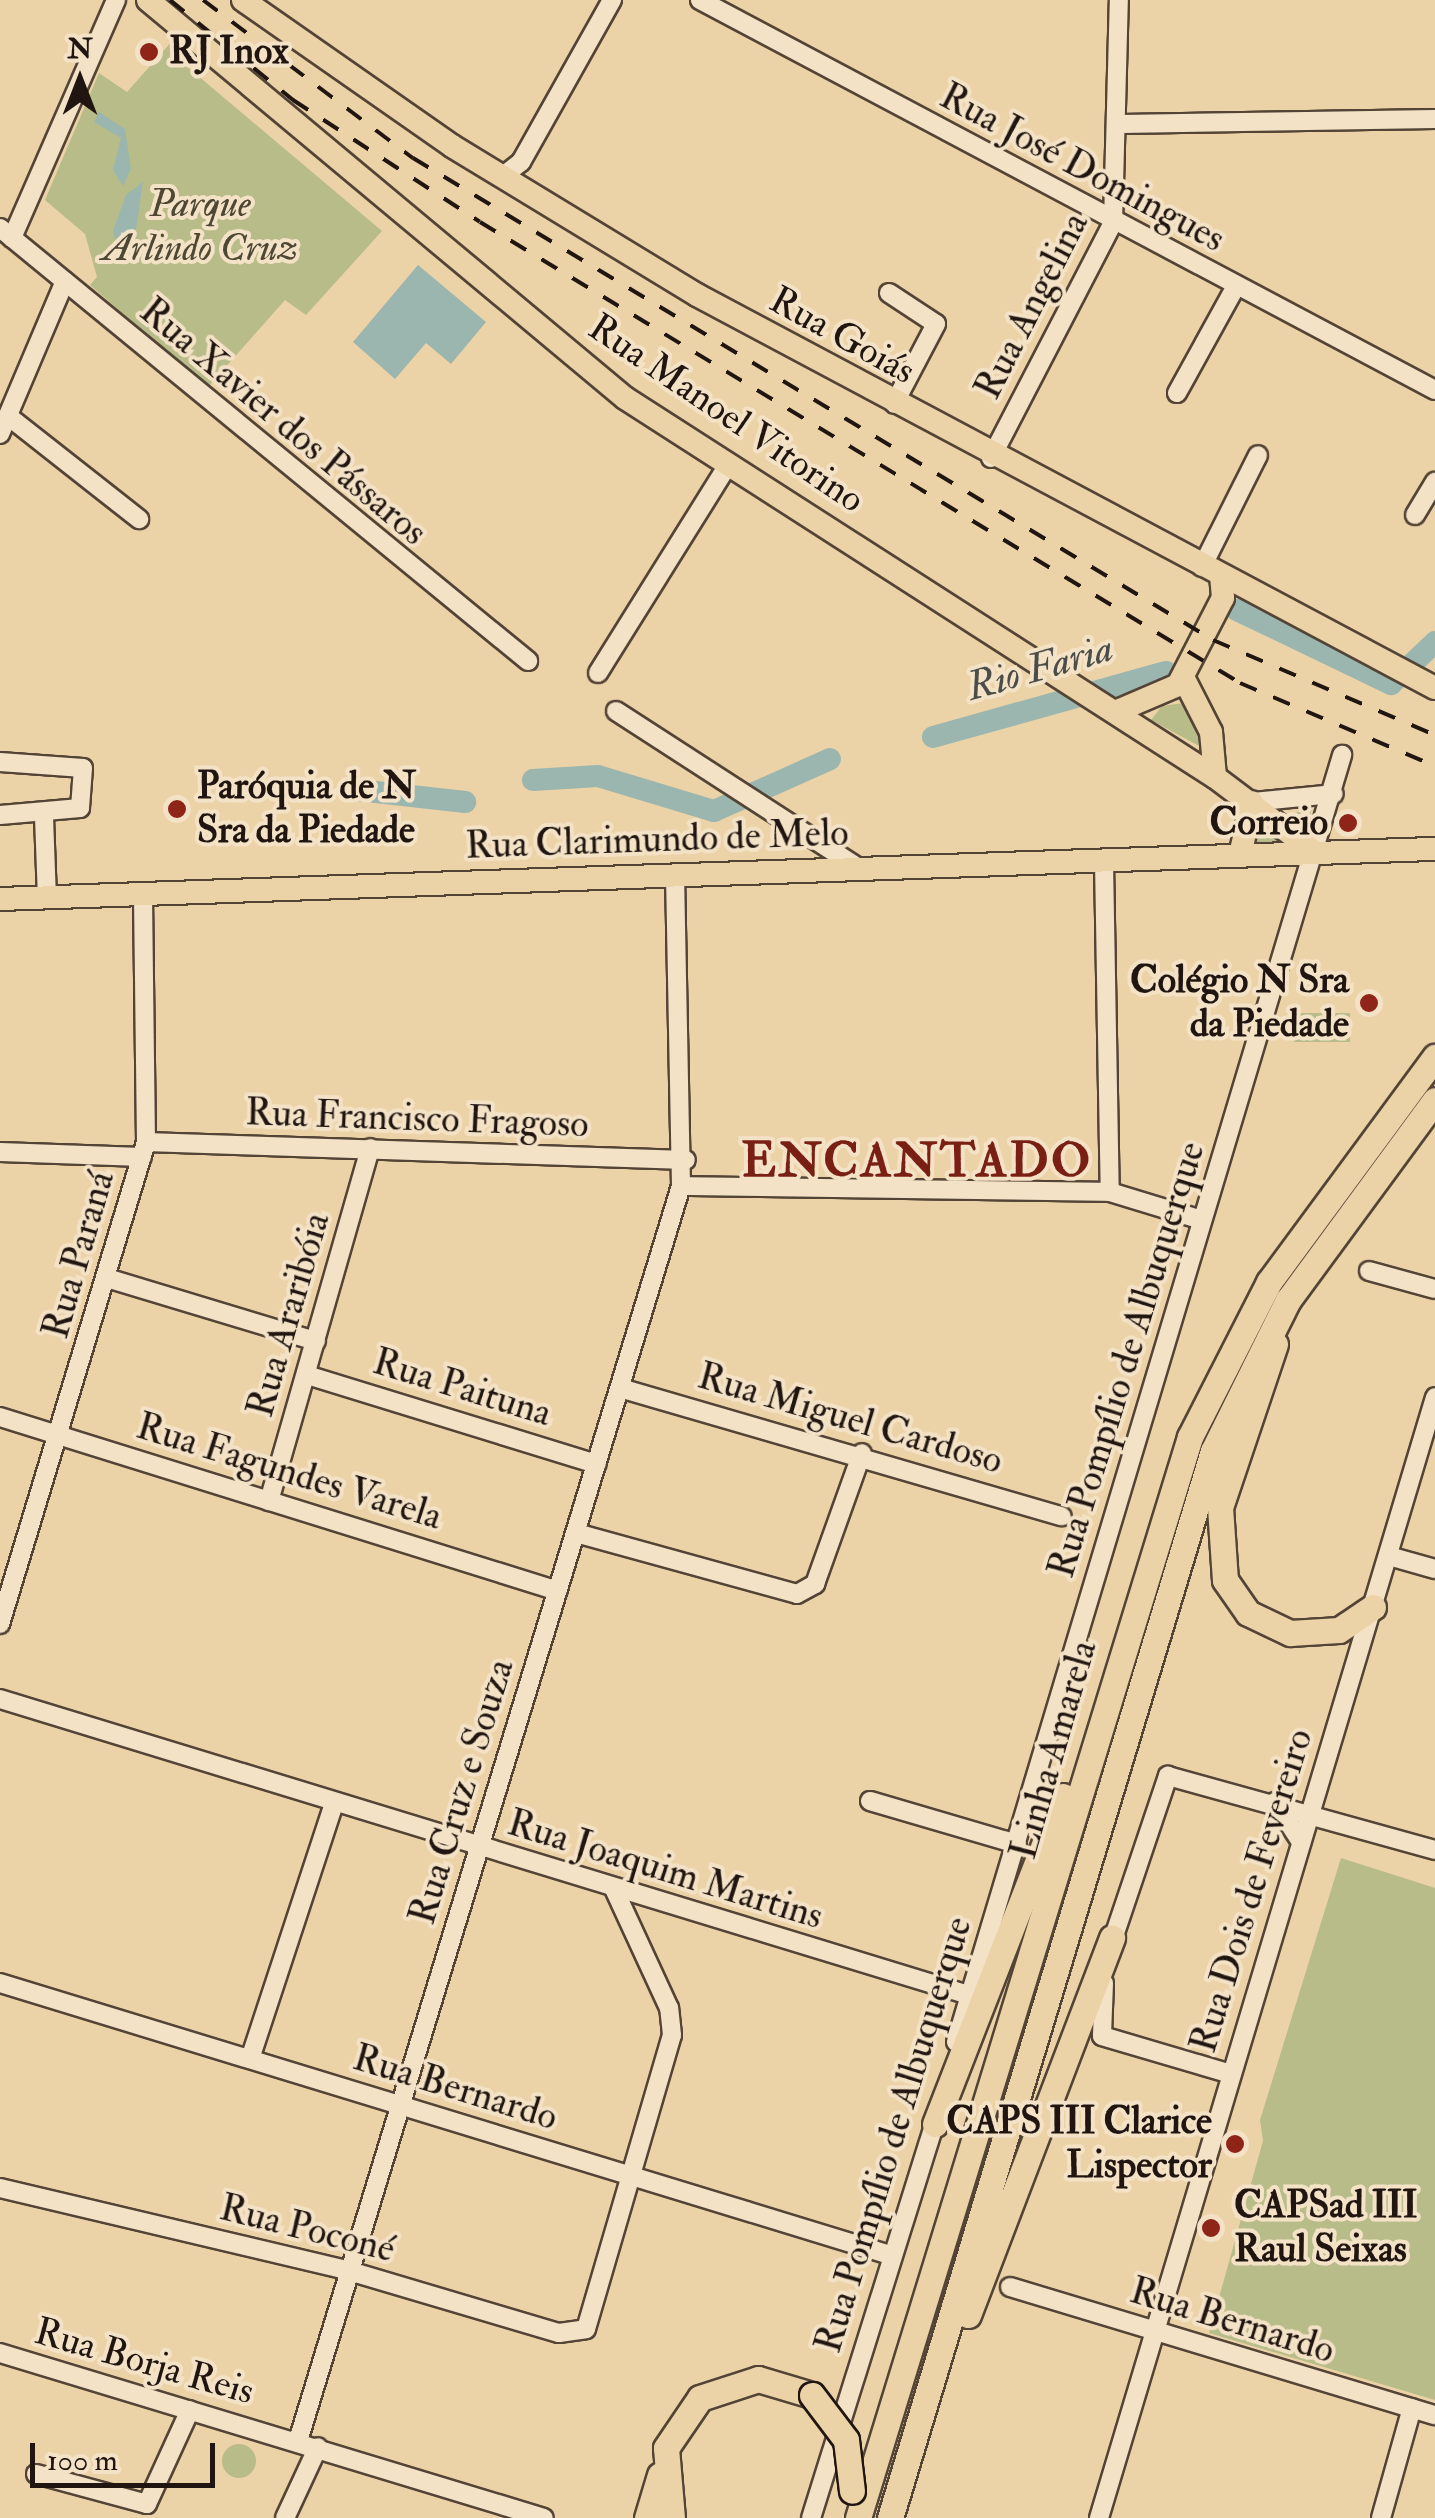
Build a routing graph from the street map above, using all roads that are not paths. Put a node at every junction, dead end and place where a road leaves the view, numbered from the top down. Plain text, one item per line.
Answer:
1 (116, 0) edge
2 (148, 0) edge
3 (242, 0) edge
4 (612, 0) edge
5 (700, 0) edge
6 (1120, 0) edge
7 (1435, 119) edge
8 (1121, 124) junction
9 (516, 175) junction
10 (1113, 223) junction
11 (6, 233) edge
12 (64, 281) junction
13 (1236, 286) junction
14 (889, 293) dead end
15 (1435, 390) edge
16 (1177, 394) dead end
17 (894, 404) junction
18 (8, 416) junction
19 (0, 434) edge
20 (1258, 455) dead end
21 (990, 458) junction
22 (728, 465) junction
23 (1435, 482) edge
24 (1415, 516) dead end
25 (139, 518) dead end
26 (1223, 583) junction
27 (528, 661) dead end
28 (598, 673) dead end
29 (1183, 677) junction
30 (1432, 686) edge
31 (1107, 707) junction
32 (621, 714) dead end
33 (1342, 755) dead end
34 (0, 762) edge
35 (1215, 777) junction
36 (1334, 794) junction
37 (1252, 802) junction
38 (0, 815) edge
39 (44, 817) junction
40 (1435, 849) edge
41 (1316, 853) junction
42 (1240, 855) junction
43 (1104, 862) junction
44 (859, 868) junction
45 (675, 875) junction
46 (143, 893) junction
47 (47, 897) junction
48 (0, 900) edge
49 (1435, 1056) edge
50 (1435, 1100) edge
51 (370, 1148) junction
52 (144, 1149) junction
53 (0, 1152) edge
54 (686, 1160) junction
55 (681, 1186) junction
56 (1110, 1192) junction
57 (1202, 1220) junction
58 (1369, 1272) dead end
59 (110, 1279) junction
60 (1435, 1289) edge
61 (1278, 1300) junction
62 (316, 1342) junction
63 (307, 1375) junction
64 (620, 1388) junction
65 (1435, 1397) edge
66 (0, 1417) edge
67 (58, 1434) junction
68 (862, 1453) junction
69 (597, 1464) junction
70 (268, 1500) junction
71 (1062, 1516) dead end
72 (576, 1533) junction
73 (1389, 1556) junction
74 (1435, 1569) edge
75 (558, 1591) junction
76 (1373, 1607) junction
77 (0, 1624) edge
78 (1109, 1691) junction
79 (0, 1700) edge
80 (870, 1801) dead end
81 (1275, 1802) junction
82 (334, 1804) junction
83 (1309, 1812) junction
84 (1302, 1842) junction
85 (1017, 1844) junction
86 (478, 1849) junction
87 (1435, 1850) edge
88 (614, 1889) junction
89 (1112, 1938) junction
90 (0, 1983) edge
91 (968, 1994) junction
92 (250, 2059) junction
93 (1232, 2074) junction
94 (401, 2104) junction
95 (935, 2124) junction
96 (636, 2178) junction
97 (0, 2188) edge
98 (890, 2256) junction
99 (346, 2270) junction
100 (1010, 2287) dead end
101 (1154, 2333) junction
102 (0, 2353) edge
103 (1412, 2408) junction
104 (190, 2410) junction
105 (1435, 2415) edge
106 (917, 2428) junction
107 (298, 2441) junction
108 (318, 2448) junction
109 (663, 2465) junction
110 (36, 2474) dead end
111 (503, 2511) edge
112 (285, 2518) edge
113 (544, 2518) edge
114 (647, 2518) edge
115 (672, 2518) edge
116 (811, 2518) edge
117 (850, 2518) edge
118 (858, 2518) edge
119 (890, 2518) edge
120 (1099, 2518) edge
121 (1381, 2518) edge

1 - 11 street
2 - 22 main road, Rua Manoel Vitorino
3 - 9 main road, Rua Goiás
4 - 9 street
5 - 10 street, Rua José Domingues
6 - 8 street, Rua Angelina
7 - 8 street
8 - 10 street, Rua Angelina
9 - 17 main road, Rua Goiás
10 - 13 street, Rua José Domingues
10 - 21 street, Rua Angelina
11 - 12 street, Rua Xavier dos Pássaros
12 - 18 street
12 - 27 street, Rua Xavier dos Pássaros
13 - 15 street, Rua José Domingues
13 - 16 street
14 - 17 street
17 - 21 main road, Rua Goiás
18 - 19 street
18 - 25 street
20 - 26 street
21 - 26 main road, Rua Goiás
22 - 28 street
22 - 31 main road, Rua Manoel Vitorino
23 - 24 street
26 - 29 main road
26 - 30 main road, Rua Goiás
29 - 31 main road
29 - 35 main road
31 - 35 main road, Rua Manoel Vitorino
32 - 44 street
33 - 36 street, Rua Pompílio de Albuquerque
34 - 39 street
35 - 37 main road, Rua Manoel Vitorino
36 - 37 street
36 - 41 street, Rua Pompílio de Albuquerque
37 - 41 main road, Rua Manoel Vitorino
37 - 42 main road
38 - 39 street
39 - 47 street
40 - 41 main road, Rua Clarimundo de Melo
41 - 42 main road, Rua Clarimundo de Melo
41 - 57 street, Rua Pompílio de Albuquerque
42 - 43 main road, Rua Clarimundo de Melo
43 - 44 main road, Rua Clarimundo de Melo
43 - 56 street
44 - 45 main road, Rua Clarimundo de Melo
45 - 46 main road, Rua Clarimundo de Melo
45 - 54 street, Rua Cruz e Souza
46 - 47 main road, Rua Clarimundo de Melo
46 - 52 street, Rua Paraná
47 - 48 main road, Rua Clarimundo de Melo
49 - 61 highway, Linha Amarela
50 - 61 highway, Linha Amarela
51 - 52 street, Rua Francisco Fragoso
51 - 54 street, Rua Francisco Fragoso
51 - 62 street, Rua Araribóia
52 - 53 street, Rua Francisco Fragoso
52 - 59 street, Rua Paraná
54 - 55 street, Rua Cruz e Souza
55 - 56 street
55 - 64 street, Rua Cruz e Souza
56 - 57 street
57 - 85 street, Rua Pompílio de Albuquerque
58 - 60 street
59 - 62 street
59 - 67 street, Rua Paraná
61 - 76 highway
61 - 78 highway, Linha Amarela
61 - 106 highway, Linha Amarela
62 - 63 street, Rua Araribóia
63 - 69 street, Rua Paituna
63 - 70 street, Rua Araribóia
64 - 68 street, Rua Miguel Cardoso
64 - 69 street, Rua Cruz e Souza
65 - 73 street, Rua Dois de Fevereiro
66 - 67 street, Rua Fagundes Varela
67 - 70 street, Rua Fagundes Varela
67 - 77 street, Rua Paraná
68 - 71 street, Rua Miguel Cardoso
68 - 72 street
69 - 72 street, Rua Cruz e Souza
70 - 75 street, Rua Fagundes Varela
72 - 75 street, Rua Cruz e Souza
73 - 74 street
73 - 76 street, Rua Dois de Fevereiro
75 - 86 street, Rua Cruz e Souza
76 - 83 street, Rua Dois de Fevereiro
78 - 95 highway
78 - 118 highway, Linha Amarela
79 - 82 street, Rua Joaquim Martins
80 - 85 street
81 - 83 street
81 - 84 street
81 - 89 street
82 - 86 street, Rua Joaquim Martins
82 - 92 street
83 - 84 street, Rua Dois de Fevereiro
83 - 87 street
84 - 93 street, Rua Dois de Fevereiro
85 - 91 street, Rua Pompílio de Albuquerque
86 - 88 street, Rua Joaquim Martins
86 - 94 street, Rua Cruz e Souza
88 - 91 street, Rua Joaquim Martins
88 - 96 street
89 - 93 street
89 - 106 highway
90 - 92 street, Rua Bernardo
91 - 95 street, Rua Pompílio de Albuquerque
92 - 94 street, Rua Bernardo
93 - 101 street, Rua Dois de Fevereiro
94 - 96 street, Rua Bernardo
94 - 99 street, Rua Cruz e Souza
95 - 98 street, Rua Pompílio de Albuquerque
96 - 98 street, Rua Bernardo
96 - 99 street, Rua Poconé
97 - 99 street, Rua Poconé
98 - 116 street, Rua Pompílio de Albuquerque
99 - 107 street, Rua Cruz e Souza
100 - 101 street, Rua Bernardo
101 - 103 street, Rua Bernardo
101 - 120 street, Rua Dois de Fevereiro
102 - 104 street, Rua Borja Reis
103 - 105 street, Rua Bernardo
103 - 121 street
104 - 107 street, Rua Borja Reis
104 - 110 street
106 - 119 highway, Linha Amarela
107 - 108 street, Rua Borja Reis
108 - 111 street, Rua Borja Reis
108 - 112 street
109 - 114 highway
109 - 115 highway
109 - 117 highway, bridge
111 - 113 street, Rua Borja Reis

